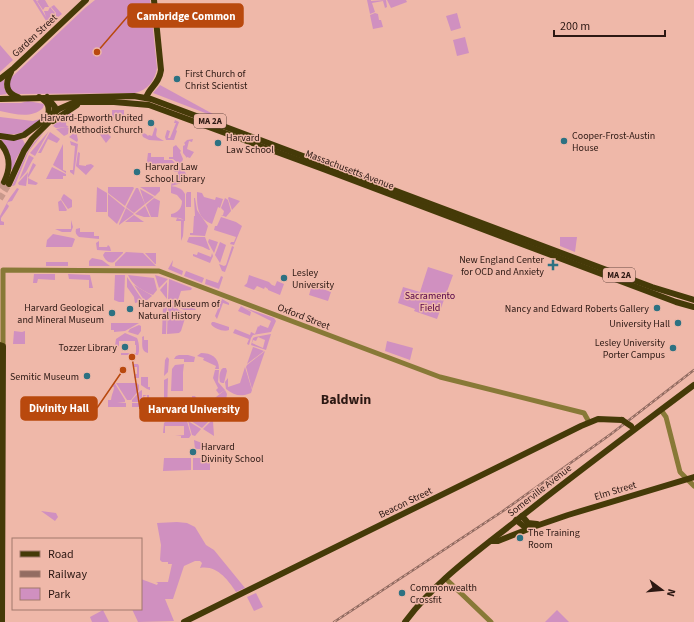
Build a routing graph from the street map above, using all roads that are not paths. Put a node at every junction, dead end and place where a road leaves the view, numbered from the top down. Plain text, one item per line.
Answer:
1 (86, 0) edge
2 (154, 0) edge
3 (14, 68) junction
4 (0, 79) edge
5 (38, 97) junction
6 (47, 97) junction
7 (20, 98) junction
8 (146, 98) junction
9 (0, 99) edge
10 (88, 102) junction
11 (55, 112) junction
12 (47, 119) junction
13 (44, 128) junction
14 (0, 136) edge
15 (0, 143) edge
16 (694, 300) edge
17 (694, 307) edge
18 (2, 346) edge
19 (694, 385) edge
20 (661, 410) junction
21 (589, 422) junction
22 (633, 428) junction
23 (694, 477) edge
24 (687, 479) junction
25 (694, 486) edge
26 (522, 516) junction
27 (516, 520) junction
28 (543, 523) junction
29 (533, 527) junction
30 (491, 541) junction
31 (445, 578) junction
32 (2, 622) edge
33 (184, 622) edge
34 (405, 622) edge
35 (491, 622) edge

1 - 3 main road, Garden Street
2 - 8 main road
3 - 4 main road, Garden Street
3 - 7 main road, Garden Street
5 - 6 main road, Massachusetts Avenue / MA 2A
5 - 7 main road, Massachusetts Avenue / MA 2A
5 - 12 main road
6 - 8 main road, Massachusetts Avenue / MA 2A
6 - 11 main road
7 - 9 main road, Massachusetts Avenue / MA 2A
8 - 16 main road, Massachusetts Avenue / MA 2A
10 - 11 main road, Massachusetts Avenue / MA 2A
10 - 13 main road
10 - 17 main road, Massachusetts Avenue / MA 2A
11 - 12 main road, Massachusetts Avenue / MA 2A
11 - 13 main road
12 - 14 main road, Massachusetts Avenue / MA 2A
13 - 15 main road
18 - 21 street, Oxford Street
18 - 32 main road
19 - 20 main road, Somerville Avenue
20 - 22 main road, Somerville Avenue
20 - 24 street
21 - 22 main road, Beacon Street, bridge
21 - 33 main road, Beacon Street
22 - 26 main road, Somerville Avenue
23 - 24 main road, Elm Street
24 - 25 street
24 - 28 main road, Elm Street
26 - 27 main road, Somerville Avenue
26 - 28 main road
27 - 29 main road
27 - 30 main road, Somerville Avenue
28 - 29 main road, Elm Street
29 - 30 main road, Elm Street
30 - 31 main road, Somerville Avenue
31 - 34 main road, Somerville Avenue
31 - 35 street

